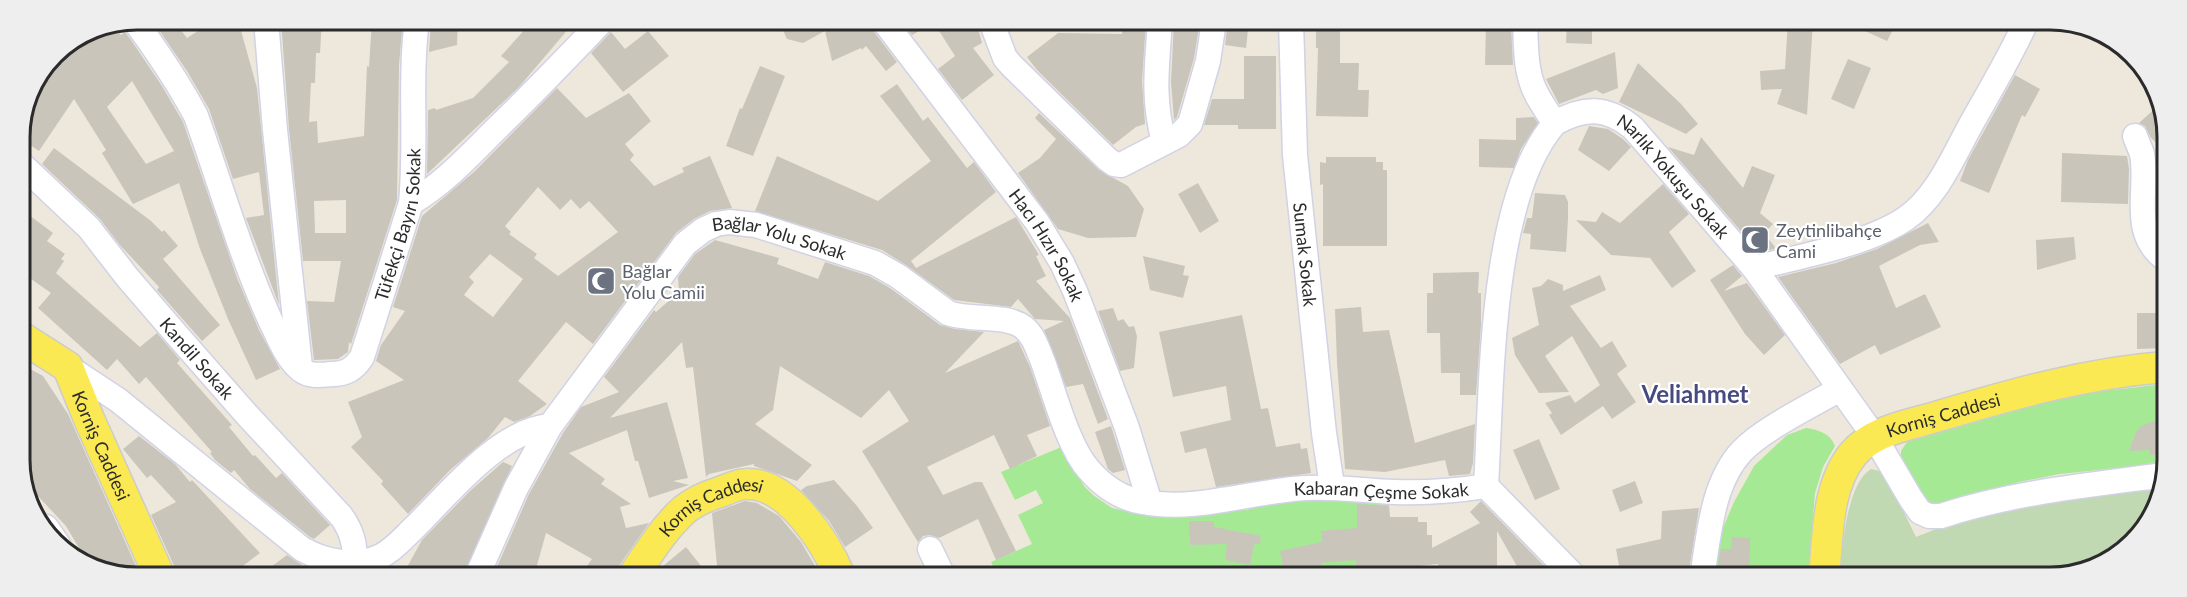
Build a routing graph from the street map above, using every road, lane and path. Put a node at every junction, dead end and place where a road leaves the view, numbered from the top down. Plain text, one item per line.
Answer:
1 (142, 30) edge
2 (267, 30) edge
3 (416, 30) edge
4 (594, 30) edge
5 (891, 30) edge
6 (994, 30) edge
7 (1159, 30) edge
8 (1213, 30) edge
9 (1291, 30) edge
10 (1525, 30) edge
11 (2022, 30) edge
12 (1554, 123) junction
13 (2135, 136) dead end
14 (1164, 142) junction
15 (30, 172) edge
16 (411, 202) junction
17 (2157, 252) edge
18 (1754, 268) junction
19 (30, 343) edge
20 (68, 367) junction
21 (2157, 368) edge
22 (300, 369) junction
23 (1840, 389) junction
24 (550, 426) junction
25 (1874, 436) junction
26 (2156, 476) edge
27 (1332, 486) junction
28 (1486, 486) junction
29 (1150, 503) junction
30 (930, 549) dead end
31 (355, 562) junction
32 (155, 567) edge
33 (481, 567) edge
34 (639, 567) edge
35 (836, 567) edge
36 (939, 567) edge
37 (1565, 567) edge
38 (1704, 567) edge
39 (1825, 567) edge

1 - 22 street
2 - 22 street
3 - 16 street, Tüfekçi Bayırı Sokak
4 - 16 street
5 - 29 street, Hacı Hızır Sokak
6 - 14 street
7 - 14 street
8 - 14 street
9 - 27 street, Sumak Sokak
10 - 12 street
11 - 18 street
12 - 18 street, Narlık Yokuşu Sokak
12 - 28 street
13 - 17 street
15 - 31 street, Kandil Sokak
16 - 22 street, Tüfekçi Bayırı Sokak
18 - 23 street, Narlık Yokuşu Sokak
19 - 20 main road
20 - 31 street
20 - 32 main road, Korniş Caddesi
21 - 25 main road, Korniş Caddesi
23 - 25 street, Narlık Yokuşu Sokak
23 - 38 street
24 - 29 street, Bağlar Yolu Sokak
24 - 31 street
24 - 33 street, Bağlar Yolu Sokak
25 - 26 street, Narlık Yokuşu Sokak
25 - 39 main road, Korniş Caddesi
27 - 28 street, Kabaran Çeşme Sokak
27 - 29 street, Kabaran Çeşme Sokak
28 - 37 street, Kabaran Çeşme Sokak
30 - 36 street
34 - 35 main road, Korniş Caddesi

